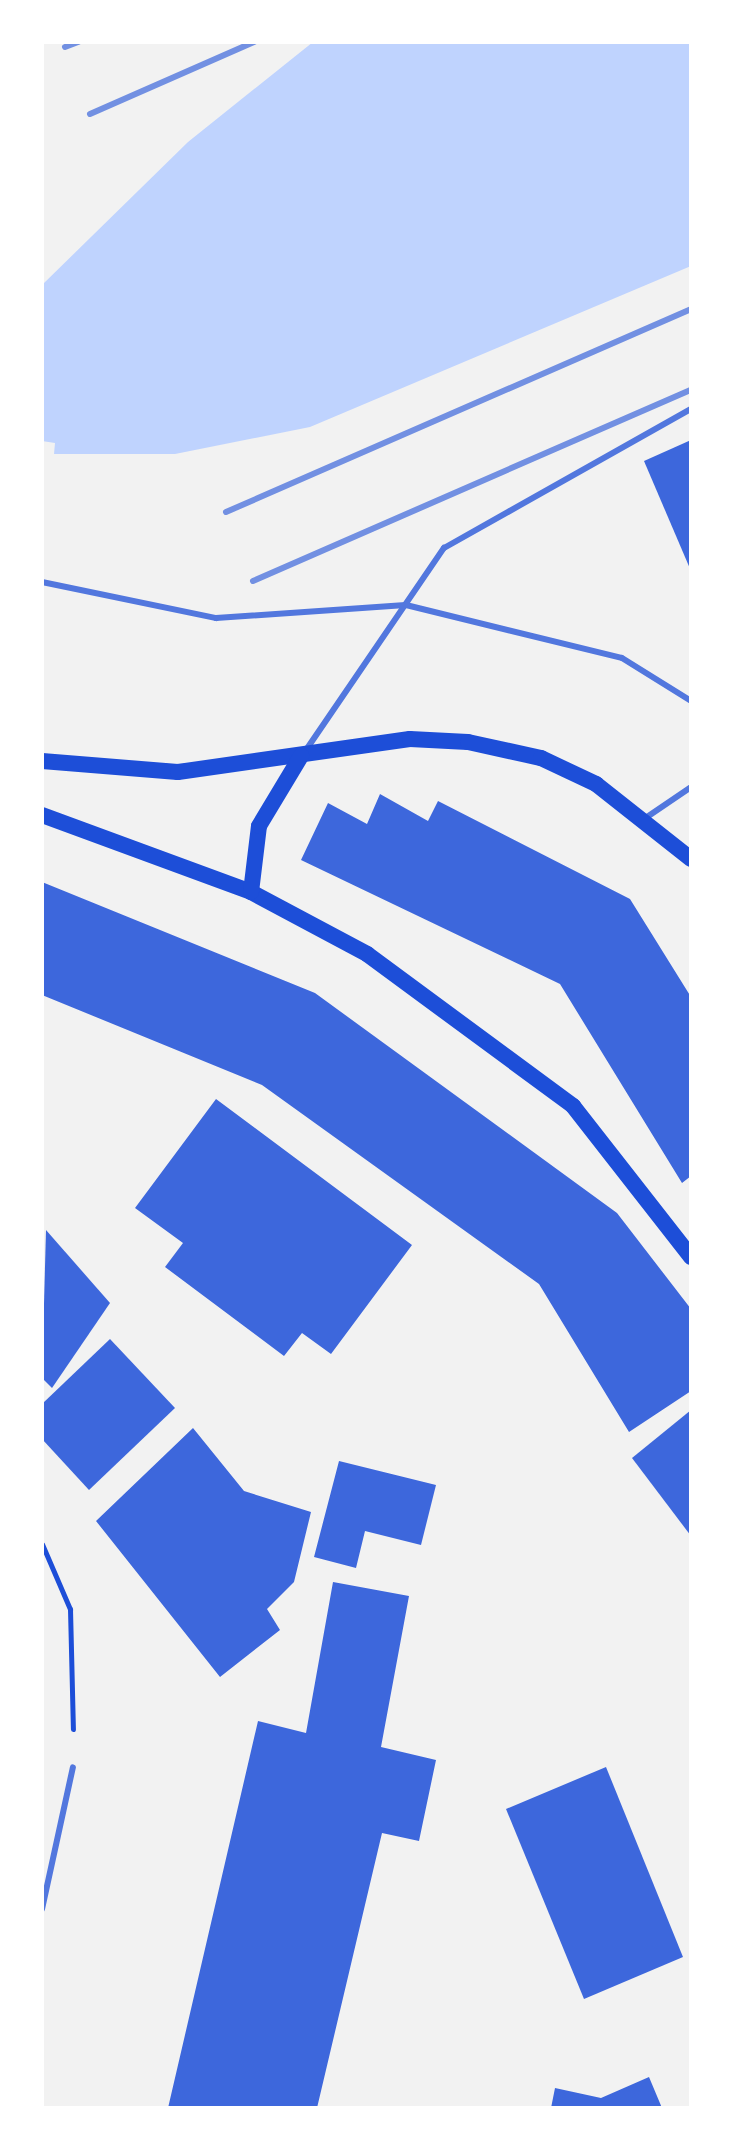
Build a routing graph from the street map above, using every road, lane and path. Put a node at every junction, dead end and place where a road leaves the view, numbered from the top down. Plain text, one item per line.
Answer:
1 (691, 409) edge
2 (42, 582) edge
3 (406, 605) junction
4 (691, 701) edge
5 (301, 756) junction
6 (42, 761) edge
7 (691, 787) edge
8 (42, 815) edge
9 (644, 819) junction
10 (691, 859) edge
11 (251, 892) junction
12 (691, 1257) edge
13 (42, 1544) edge
14 (73, 1767) joint
15 (42, 1909) edge

1 - 3 lane
2 - 3 lane
3 - 4 lane
3 - 5 lane
5 - 6 main road
5 - 9 main road
5 - 11 main road
7 - 9 lane
8 - 11 main road
9 - 10 main road
11 - 12 main road
13 - 14 path
14 - 15 lane

